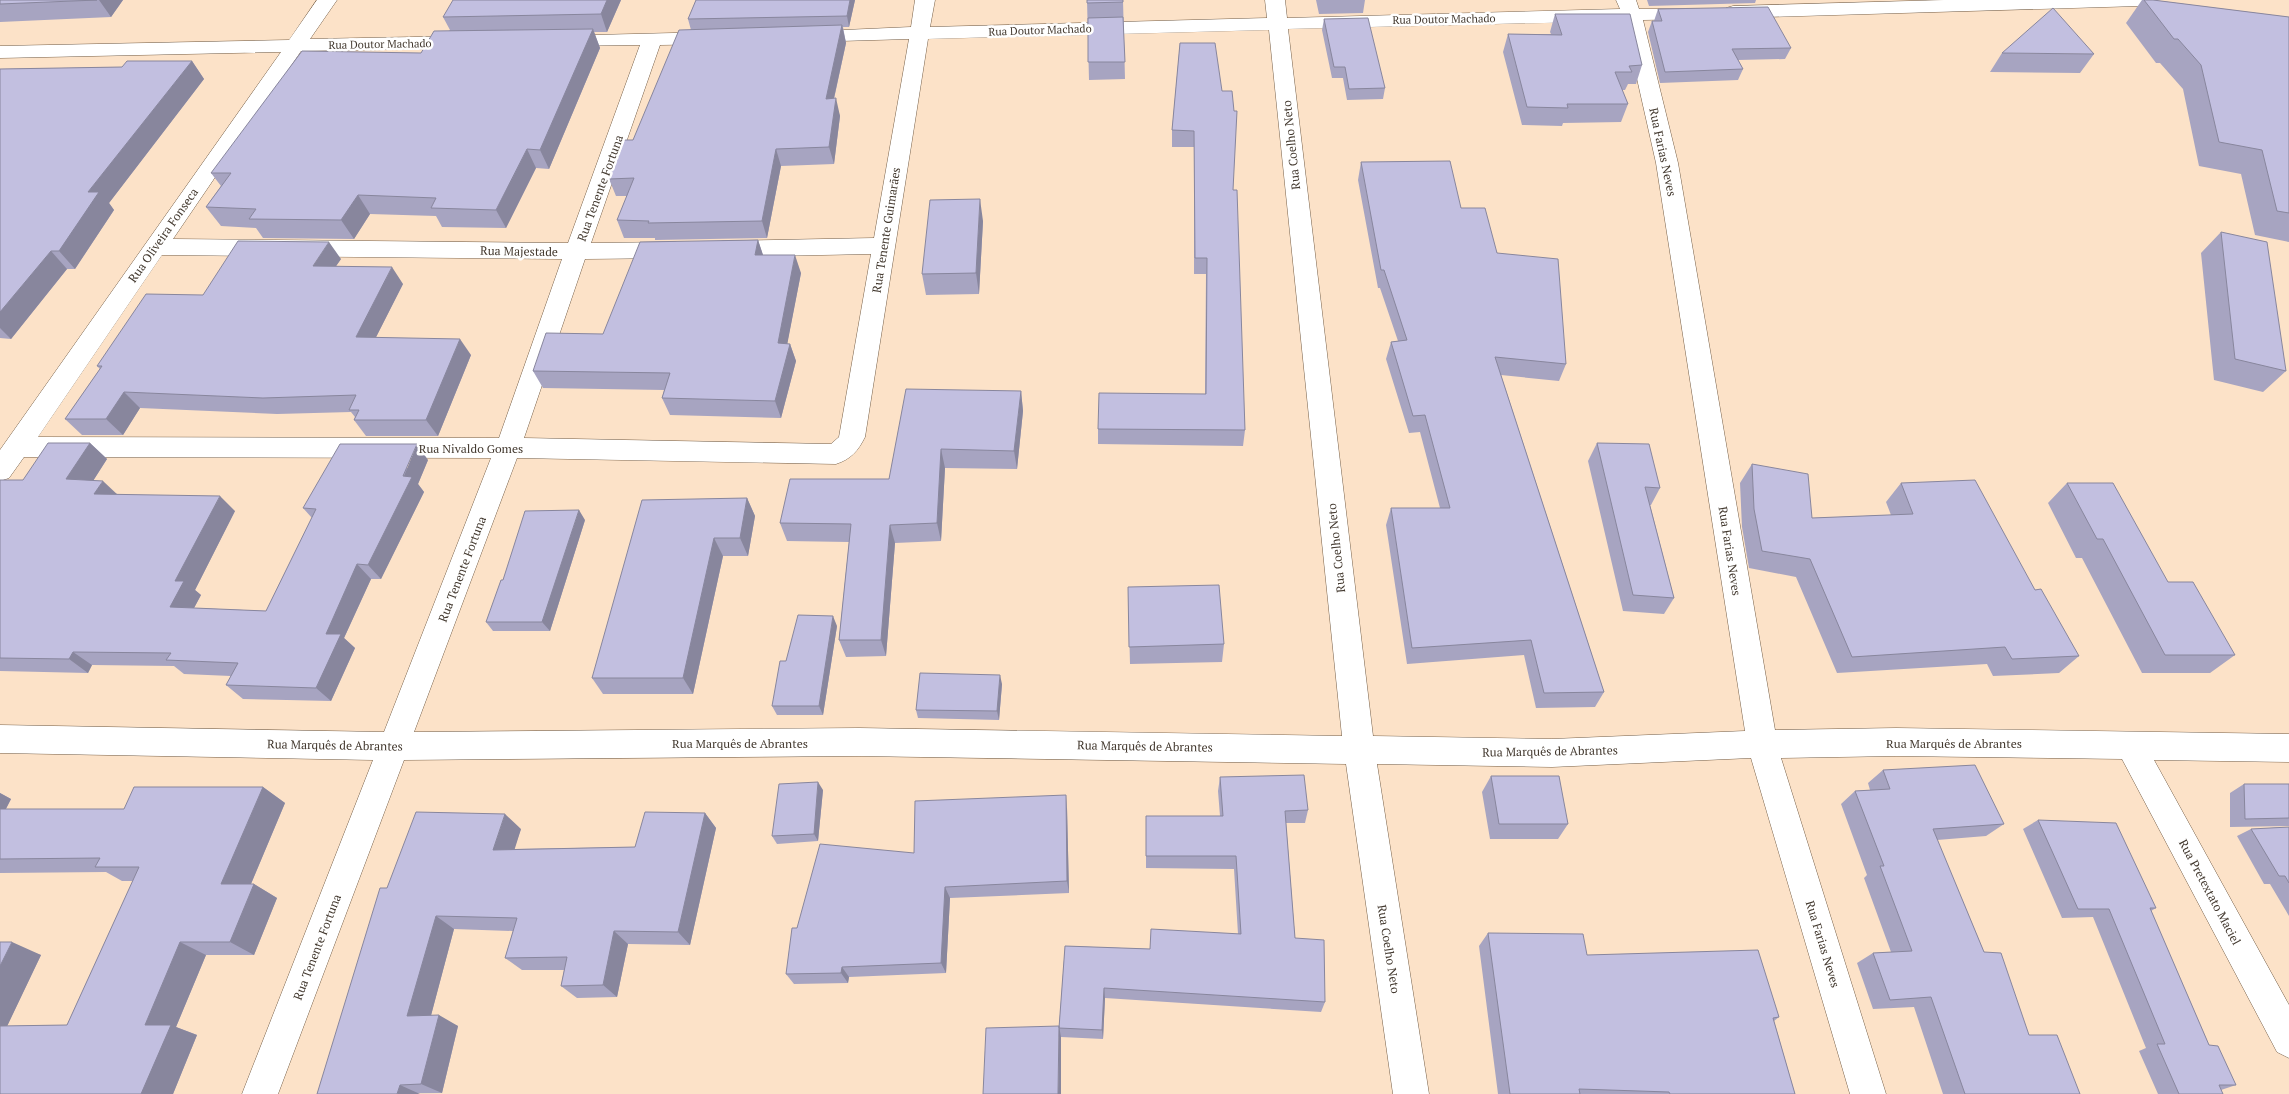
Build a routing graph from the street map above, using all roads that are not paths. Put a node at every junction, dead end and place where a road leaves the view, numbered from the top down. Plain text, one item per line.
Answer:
1 (327, 0) edge
2 (925, 0) edge
3 (2139, 0) edge
4 (1629, 7) edge
5 (1276, 12) edge
6 (918, 33) junction
7 (790, 36) edge
8 (731, 38) edge
9 (546, 40) edge
10 (652, 40) junction
11 (488, 41) edge
12 (294, 46) junction
13 (0, 52) edge
14 (884, 246) junction
15 (154, 247) junction
16 (577, 251) junction
17 (17, 447) junction
18 (508, 448) junction
19 (836, 454) joint
20 (0, 471) edge
21 (0, 739) edge
22 (1762, 744) junction
23 (2130, 745) junction
24 (395, 746) junction
25 (2289, 748) edge
26 (1359, 749) junction
27 (2289, 1040) edge
28 (260, 1094) edge
29 (1411, 1094) edge
30 (1868, 1094) edge

1 - 12 street, Rua Oliveira Fonseca
2 - 6 street, Rua Tenente Guimarães
3 - 4 street, Rua Doutor Machado
4 - 5 street, Rua Doutor Machado
4 - 22 street, Rua Farias Neves
5 - 6 street, Rua Doutor Machado
5 - 26 street, Rua Coelho Neto
6 - 7 street, Rua Doutor Machado
6 - 14 street, Rua Tenente Guimarães
8 - 10 street
9 - 10 street
10 - 16 street, Rua Tenente Fortuna
11 - 12 street, Rua Doutor Machado
12 - 13 street, Rua Doutor Machado
12 - 15 street, Rua Oliveira Fonseca
14 - 16 street, Rua Majestade
14 - 19 street, Rua Tenente Guimarães
15 - 16 street, Rua Majestade
15 - 17 street, Rua Oliveira Fonseca
16 - 18 street, Rua Tenente Fortuna
17 - 18 street, Rua Nivaldo Gomes
17 - 20 street, Rua Oliveira Fonseca
18 - 19 street, Rua Nivaldo Gomes
18 - 24 street, Rua Tenente Fortuna
21 - 24 street, Rua Marquês de Abrantes
22 - 23 street, Rua Marquês de Abrantes
22 - 26 street, Rua Marquês de Abrantes
22 - 30 street, Rua Farias Neves
23 - 25 street, Rua Marquês de Abrantes
23 - 27 street, Rua Pretextato Maciel
24 - 26 street, Rua Marquês de Abrantes
24 - 28 street, Rua Tenente Fortuna
26 - 29 street, Rua Coelho Neto

